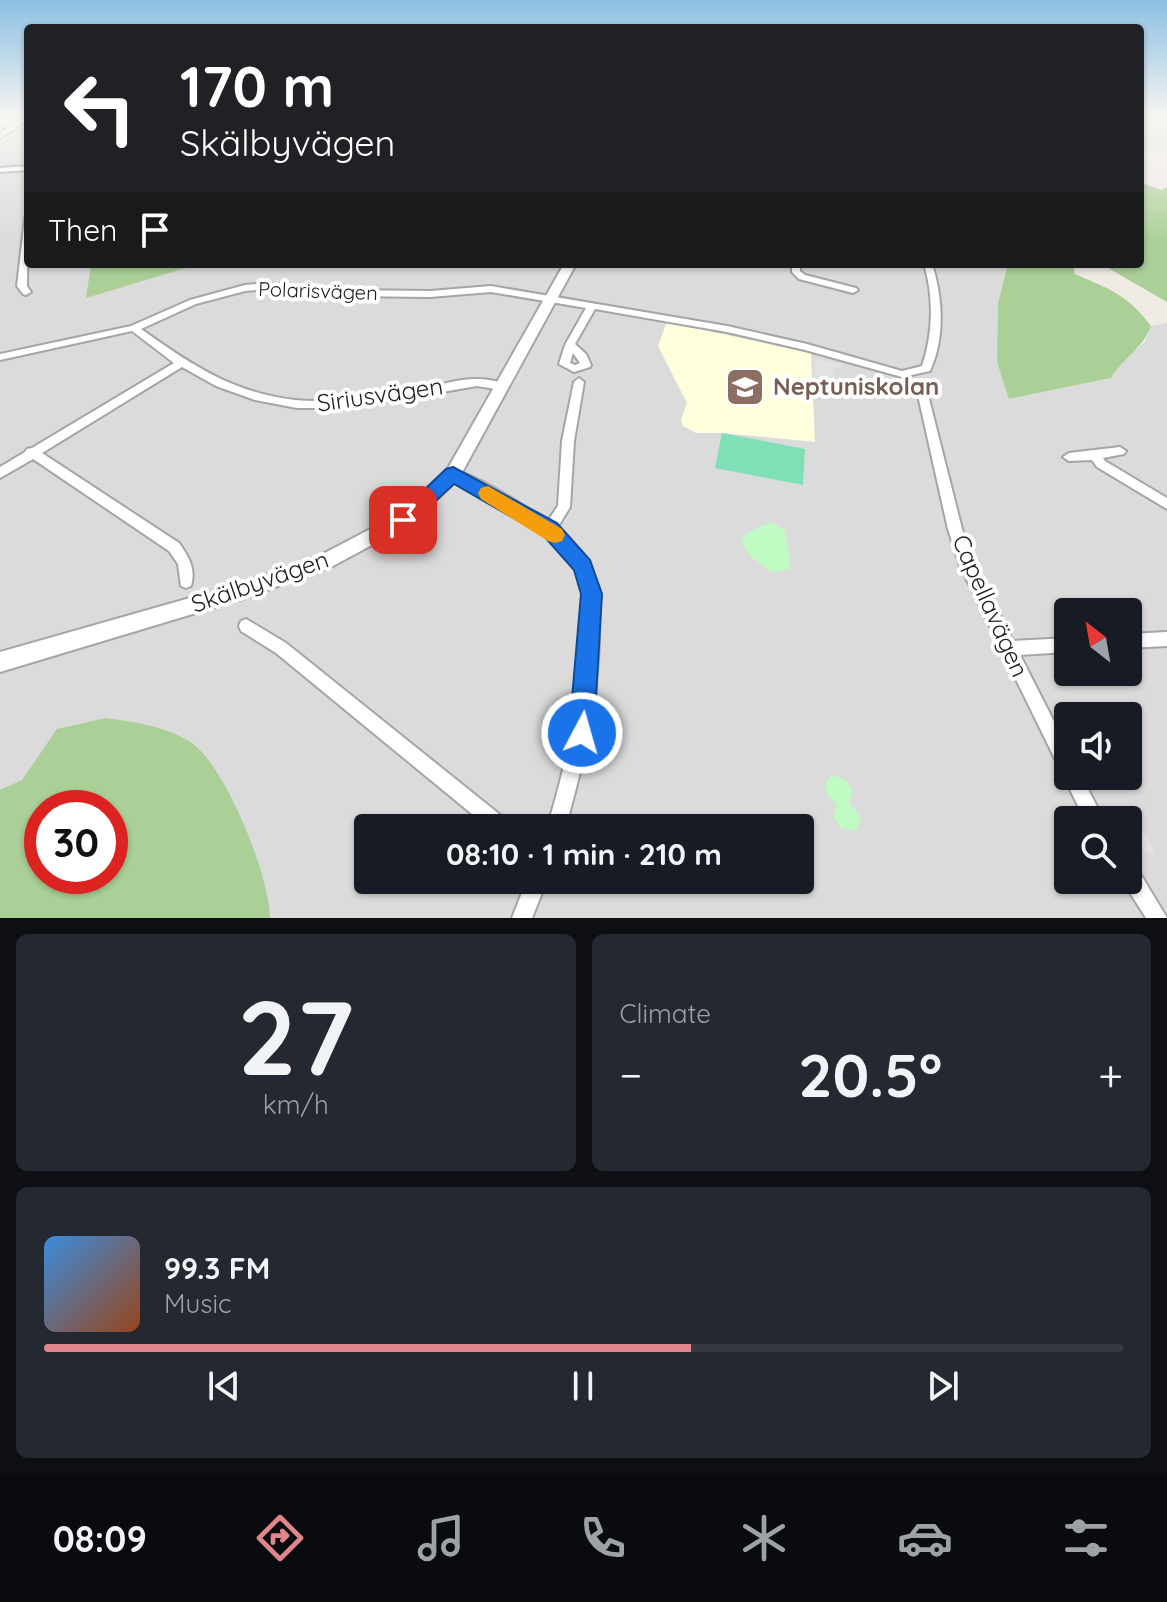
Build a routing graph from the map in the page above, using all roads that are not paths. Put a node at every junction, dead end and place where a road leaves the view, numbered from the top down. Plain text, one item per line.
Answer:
1 (24, 168) edge
2 (0, 170) edge
3 (24, 264) edge
4 (568, 268) edge
5 (796, 268) edge
6 (930, 268) edge
7 (853, 290) dead end
8 (26, 292) dead end
9 (550, 298) junction
10 (592, 306) junction
11 (134, 328) junction
12 (570, 345) dead end
13 (0, 357) edge
14 (181, 363) junction
15 (579, 382) dead end
16 (501, 386) junction
17 (922, 391) dead end
18 (1120, 451) dead end
19 (31, 452) junction
20 (1095, 455) junction
21 (1069, 457) dead end
22 (0, 473) edge
23 (453, 474) junction
24 (1167, 504) edge
25 (550, 529) junction
26 (186, 582) dead end
27 (246, 626) dead end
28 (1167, 639) edge
29 (1142, 640) edge
30 (1054, 646) edge
31 (1006, 649) junction
32 (0, 662) edge
33 (1054, 740) edge
34 (486, 814) edge
35 (560, 814) edge
36 (531, 894) edge
37 (1142, 894) edge
38 (522, 918) edge
39 (1157, 918) edge

1 - 2 street
3 - 8 street
4 - 9 street, Skälbyvägen
5 - 7 street
6 - 10 street, Polarisvägen
9 - 10 street, Polarisvägen
9 - 11 street, Polarisvägen
9 - 16 street, Skälbyvägen
10 - 12 street
11 - 13 street, Polarisvägen
11 - 14 street, Siriusvägen
14 - 16 street, Siriusvägen
14 - 19 street
15 - 25 street
16 - 23 street, Skälbyvägen
17 - 31 street, Capellavägen
18 - 20 street
19 - 22 street
19 - 26 street
20 - 21 street
20 - 24 street
23 - 25 street
23 - 32 street, Skälbyvägen
25 - 35 street
27 - 34 street
28 - 29 street
30 - 31 street
31 - 33 street, Capellavägen
36 - 38 street
37 - 39 street

